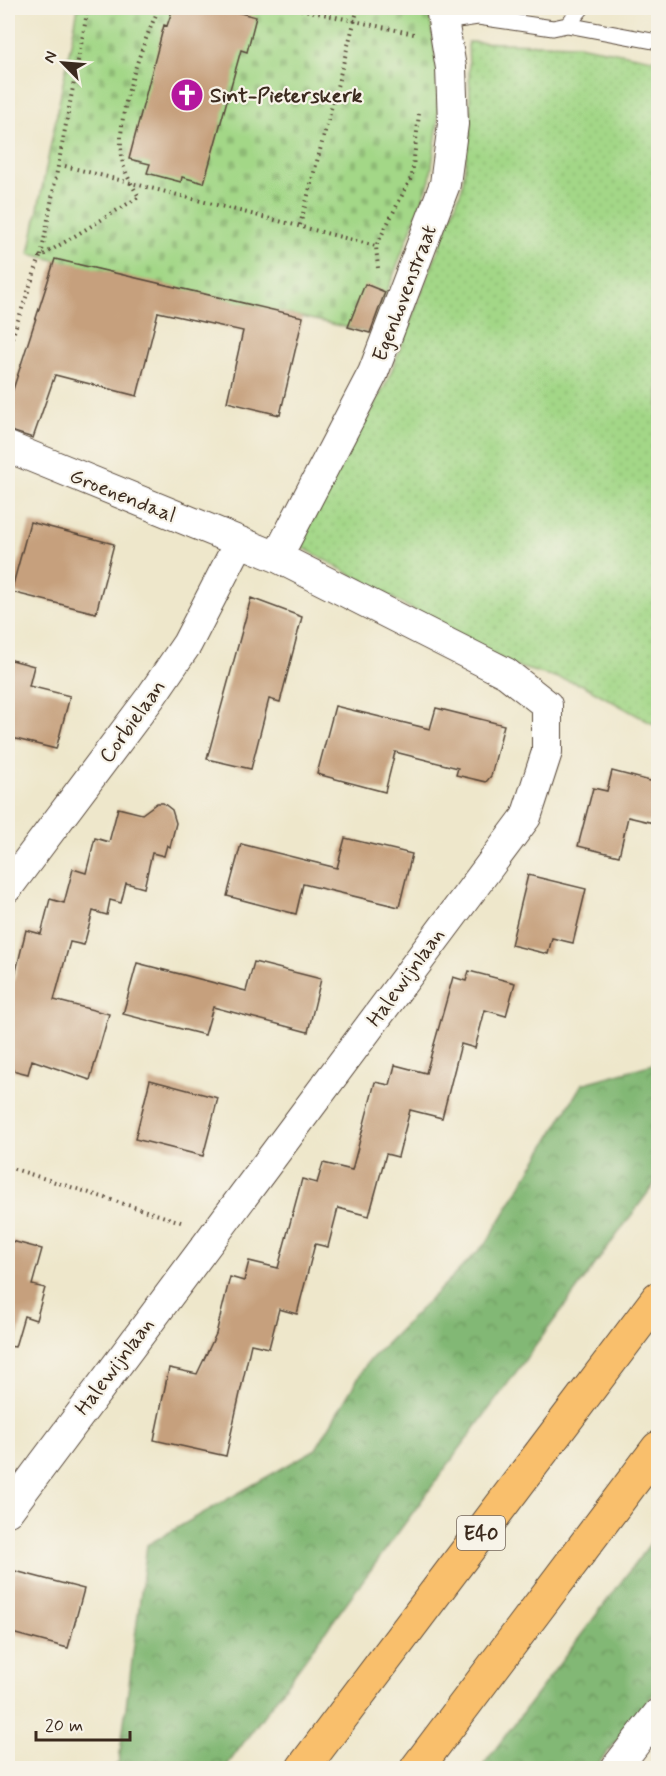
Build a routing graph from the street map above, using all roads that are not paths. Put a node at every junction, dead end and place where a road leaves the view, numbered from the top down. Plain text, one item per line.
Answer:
1 (582, 8) edge
2 (443, 15) edge
3 (567, 25) junction
4 (658, 42) edge
5 (8, 447) edge
6 (239, 543) junction
7 (277, 557) junction
8 (8, 887) edge
9 (658, 1299) edge
10 (658, 1448) edge
11 (8, 1511) edge
12 (658, 1714) edge
13 (303, 1768) edge
14 (417, 1768) edge
15 (616, 1768) edge

1 - 3 lane
2 - 3 lane
2 - 7 street, Egenhovenstraat
3 - 4 lane
5 - 6 street, Groenendaal
6 - 7 street, Halewijnlaan
6 - 8 street, Corbielaan
7 - 11 street, Halewijnlaan
9 - 13 highway, E40
10 - 14 highway
12 - 15 street

